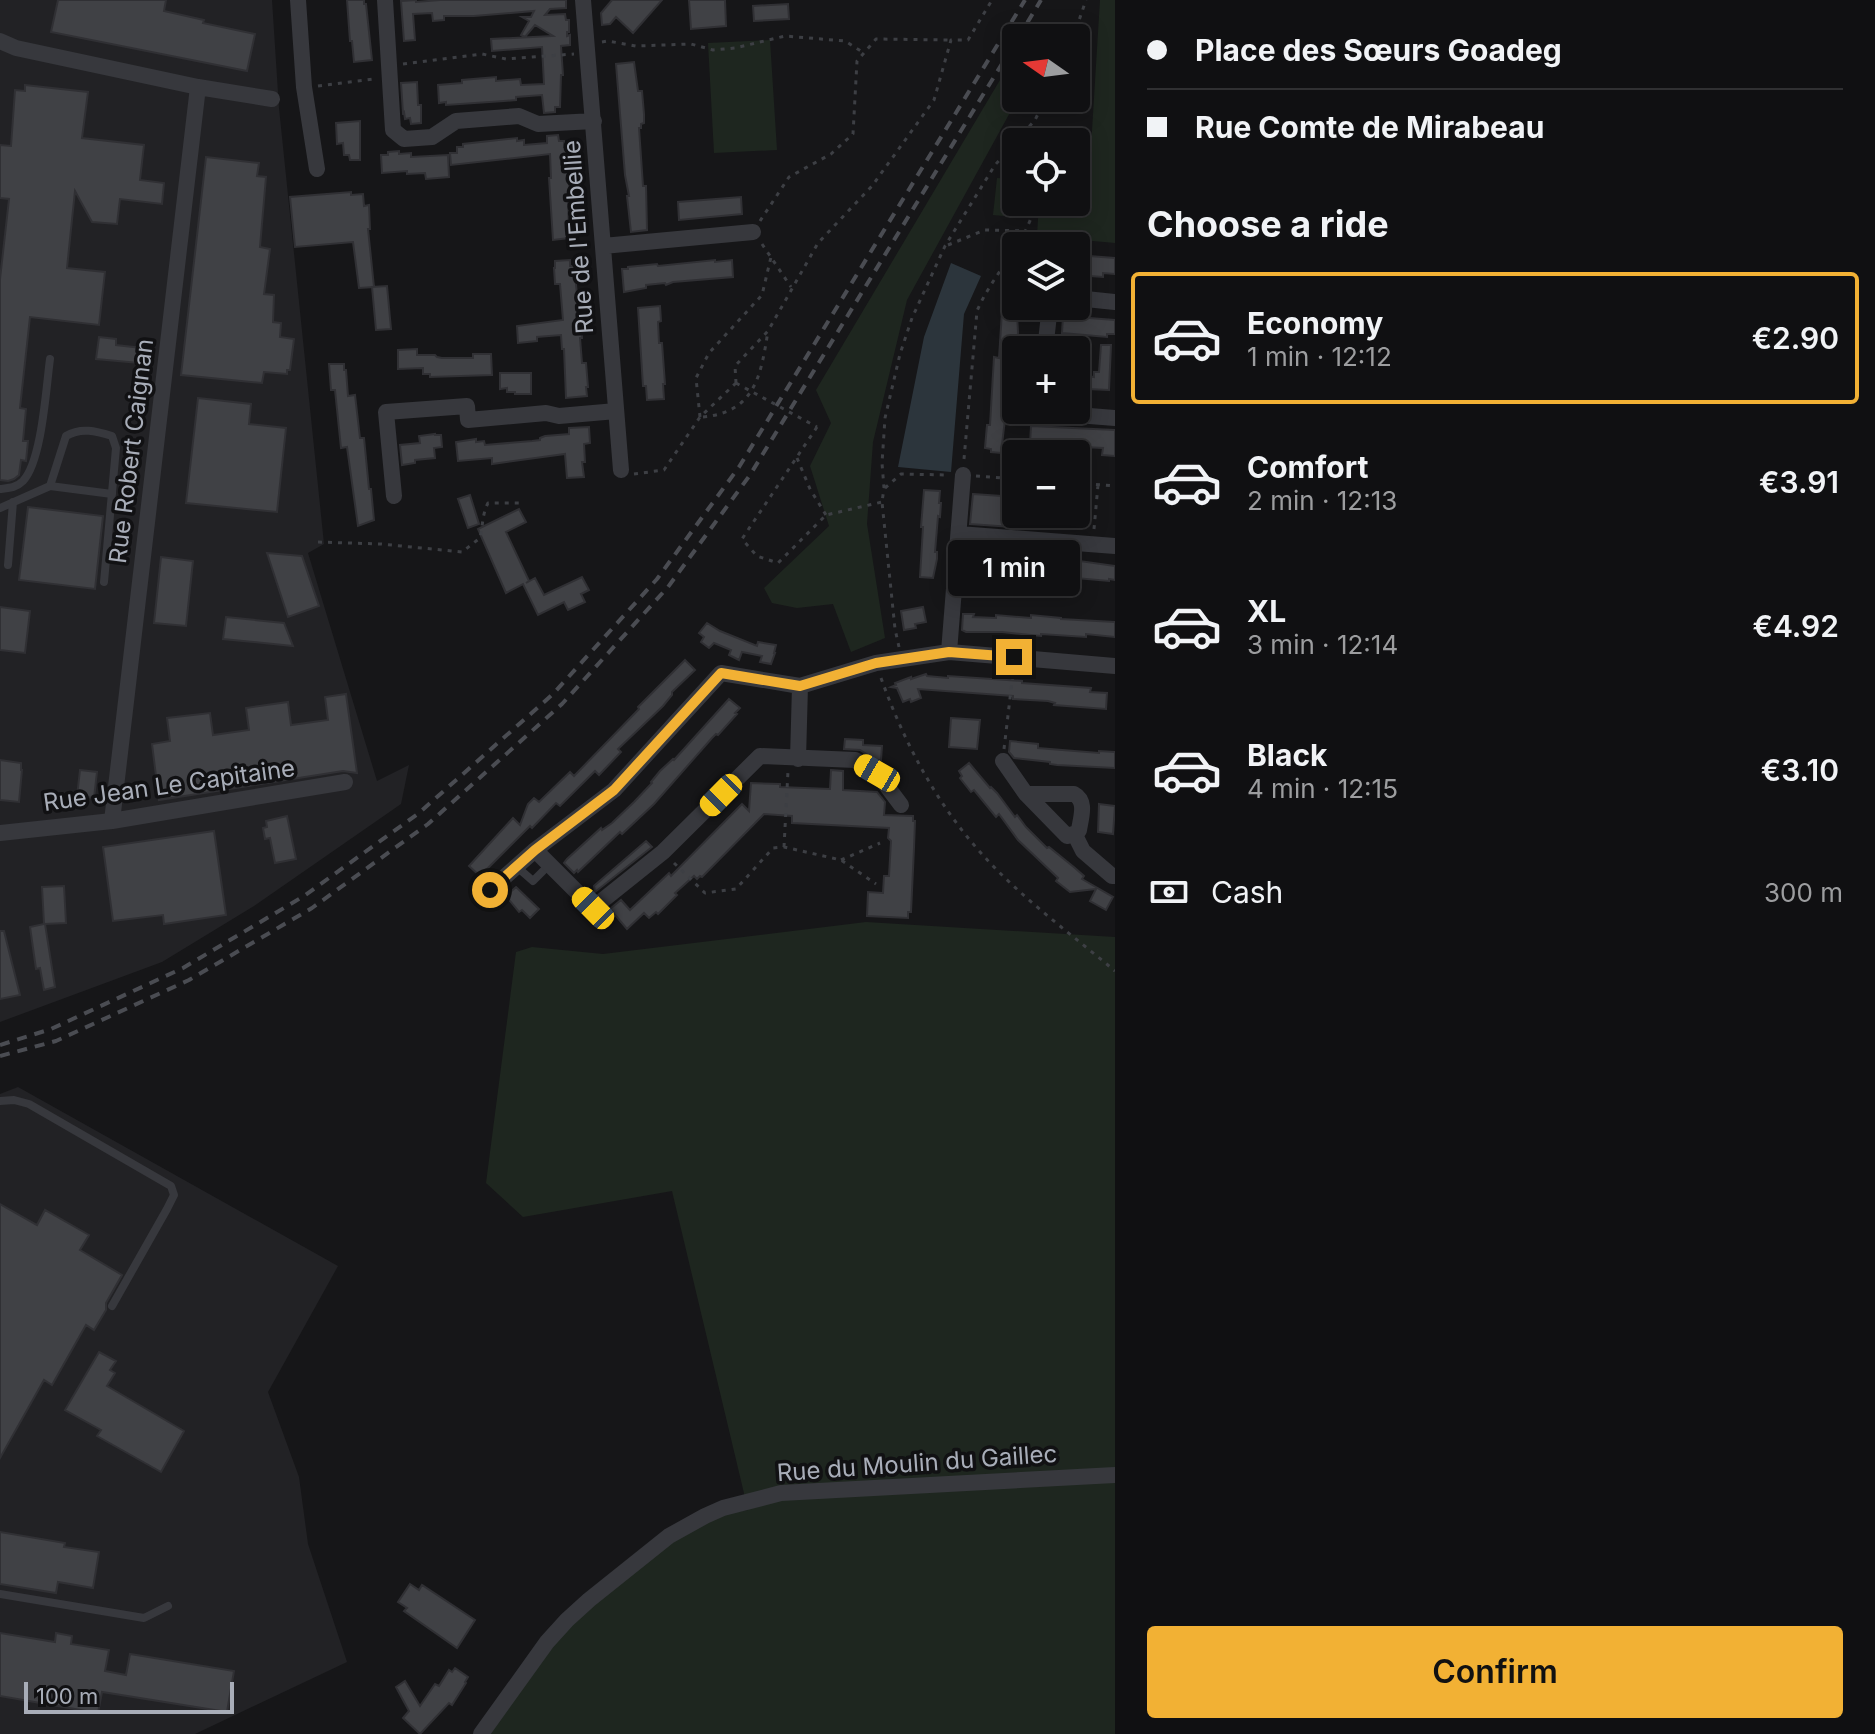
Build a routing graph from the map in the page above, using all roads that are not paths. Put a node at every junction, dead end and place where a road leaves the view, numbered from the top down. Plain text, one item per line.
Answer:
1 (298, 0) edge
2 (385, 0) edge
3 (583, 0) edge
4 (0, 41) edge
5 (198, 87) junction
6 (272, 99) dead end
7 (594, 121) junction
8 (317, 169) dead end
9 (753, 232) road end
10 (603, 246) junction
11 (1090, 299) edge
12 (1115, 302) edge
13 (50, 359) dead end
14 (616, 411) junction
15 (1090, 416) edge
16 (1115, 418) edge
17 (621, 470) road end
18 (963, 475) road end
19 (50, 486) junction
20 (0, 489) edge
21 (112, 494) junction
22 (394, 496) dead end
23 (13, 502) junction
24 (0, 508) edge
25 (959, 534) junction
26 (1115, 546) edge
27 (8, 565) dead end
28 (104, 582) dead end
29 (949, 652) junction
30 (1115, 666) edge
31 (800, 686) junction
32 (793, 758) junction
33 (1003, 761) road end
34 (345, 782) dead end
35 (1026, 794) junction
36 (901, 805) dead end
37 (112, 821) junction
38 (0, 833) edge
39 (1075, 835) junction
40 (541, 846) junction
41 (550, 864) junction
42 (517, 866) junction
43 (1115, 876) edge
44 (490, 890) dead end
45 (0, 1101) edge
46 (112, 1306) dead end
47 (1115, 1475) edge
48 (0, 1594) edge
49 (168, 1606) dead end
50 (481, 1734) edge

1 - 8 street
2 - 7 street
3 - 7 street, Rue de l'Embellie
4 - 5 street
5 - 6 street
5 - 37 street, Rue Robert Caignan
7 - 10 street, Rue de l'Embellie
9 - 10 street
10 - 14 street, Rue de l'Embellie
11 - 12 street
13 - 20 lane
14 - 17 street, Rue de l'Embellie
14 - 22 street
15 - 16 street
18 - 25 street
19 - 21 lane
19 - 21 lane
19 - 23 lane
21 - 28 lane
23 - 24 lane
23 - 27 lane
25 - 26 street
25 - 29 street
29 - 30 street
29 - 31 street
31 - 32 street
31 - 40 street
32 - 36 street
32 - 41 street
33 - 35 street
34 - 37 street, Rue Jean Le Capitaine
35 - 39 street
35 - 39 street
37 - 38 street, Rue Jean Le Capitaine
39 - 43 street
40 - 41 street
40 - 42 street
41 - 42 lane
42 - 44 street
45 - 46 lane
47 - 50 street, Rue du Moulin du Gaillec
48 - 49 lane

